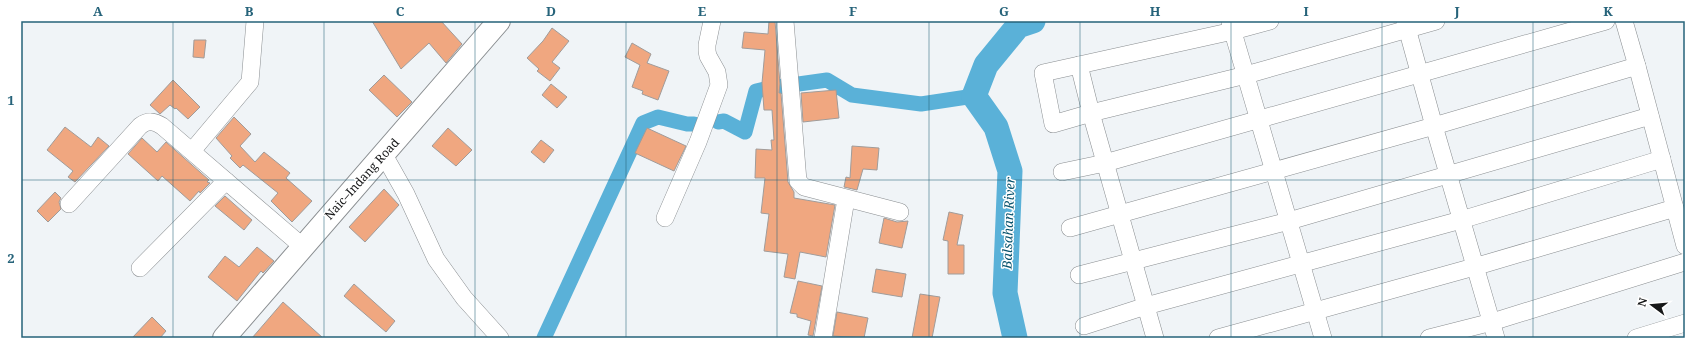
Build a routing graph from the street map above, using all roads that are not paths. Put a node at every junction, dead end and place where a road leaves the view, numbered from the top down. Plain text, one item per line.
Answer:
1 (254, 21) edge
2 (500, 21) edge
3 (712, 21) edge
4 (785, 21) edge
5 (1270, 21) edge
6 (1436, 21) edge
7 (1606, 21) edge
8 (1624, 21) edge
9 (1406, 25) edge
10 (1232, 26) edge
11 (1079, 64) junction
12 (1637, 66) junction
13 (1246, 75) junction
14 (1420, 75) junction
15 (1091, 113) junction
16 (1650, 116) junction
17 (1259, 120) junction
18 (1434, 126) junction
19 (192, 151) junction
20 (384, 155) junction
21 (1662, 159) junction
22 (1105, 163) junction
23 (1273, 171) junction
24 (1062, 172) dead end
25 (1449, 176) junction
26 (226, 181) junction
27 (846, 199) junction
28 (69, 204) dead end
29 (1675, 208) junction
30 (900, 212) dead end
31 (1120, 214) junction
32 (665, 218) dead end
33 (1461, 220) junction
34 (1289, 221) junction
35 (1070, 228) dead end
36 (302, 246) junction
37 (1685, 246) edge
38 (1134, 262) junction
39 (1685, 262) edge
40 (1302, 264) junction
41 (1474, 267) junction
42 (140, 268) dead end
43 (1079, 275) dead end
44 (1146, 306) junction
45 (1316, 312) junction
46 (1685, 323) edge
47 (1084, 326) dead end
48 (1494, 330) edge
49 (224, 338) edge
50 (500, 338) edge
51 (823, 338) edge
52 (1155, 338) edge
53 (1218, 338) edge
54 (1323, 338) edge
55 (1429, 338) edge
56 (1636, 338) edge

1 - 19 street
2 - 20 main road, Naic–Indang Road
3 - 32 street
4 - 27 street
5 - 10 street
6 - 9 street
7 - 14 street
8 - 12 street
9 - 13 street
9 - 14 street
10 - 11 street
10 - 13 street
11 - 15 street
11 - 15 street
12 - 16 street
12 - 18 street
13 - 15 street
13 - 17 street
14 - 17 street
14 - 18 street
15 - 22 street
16 - 21 street
16 - 25 street
17 - 22 street
17 - 23 street
18 - 23 street
18 - 25 street
19 - 26 street
19 - 28 street
20 - 36 main road, Naic–Indang Road
20 - 50 street
21 - 29 street
21 - 33 street
22 - 24 street
22 - 31 street
23 - 31 street
23 - 34 street
25 - 33 street
25 - 34 street
26 - 36 street
26 - 42 street
27 - 30 street
27 - 51 street
29 - 37 street
29 - 41 street
31 - 35 street
31 - 38 street
33 - 40 street
33 - 41 street
34 - 38 street
34 - 40 street
36 - 49 main road, Naic–Indang Road
38 - 43 street
38 - 44 street
39 - 48 street
40 - 44 street
40 - 45 street
41 - 45 street
41 - 48 street
44 - 47 street
44 - 52 street
45 - 53 street
45 - 54 street
46 - 56 street
48 - 55 street

